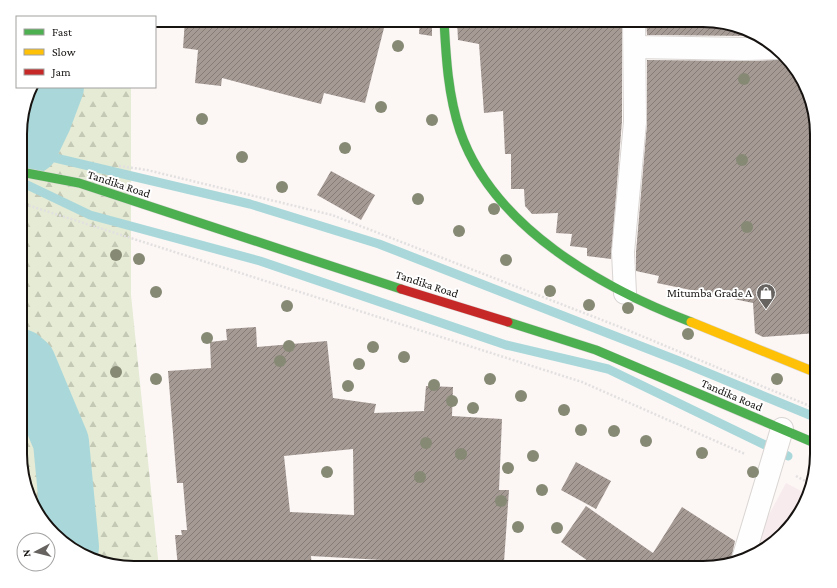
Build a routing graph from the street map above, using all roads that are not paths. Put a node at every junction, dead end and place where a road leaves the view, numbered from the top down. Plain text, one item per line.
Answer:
1 (444, 27) edge
2 (634, 27) edge
3 (635, 47) junction
4 (767, 48) edge
5 (27, 173) edge
6 (625, 293) junction
7 (810, 370) edge
8 (782, 429) junction
9 (810, 441) edge
10 (745, 553) edge

1 - 6 street
2 - 3 street
3 - 4 street
3 - 6 street
5 - 8 street, Tandika Road
6 - 7 street
8 - 9 street, Tandika Road
8 - 10 street

